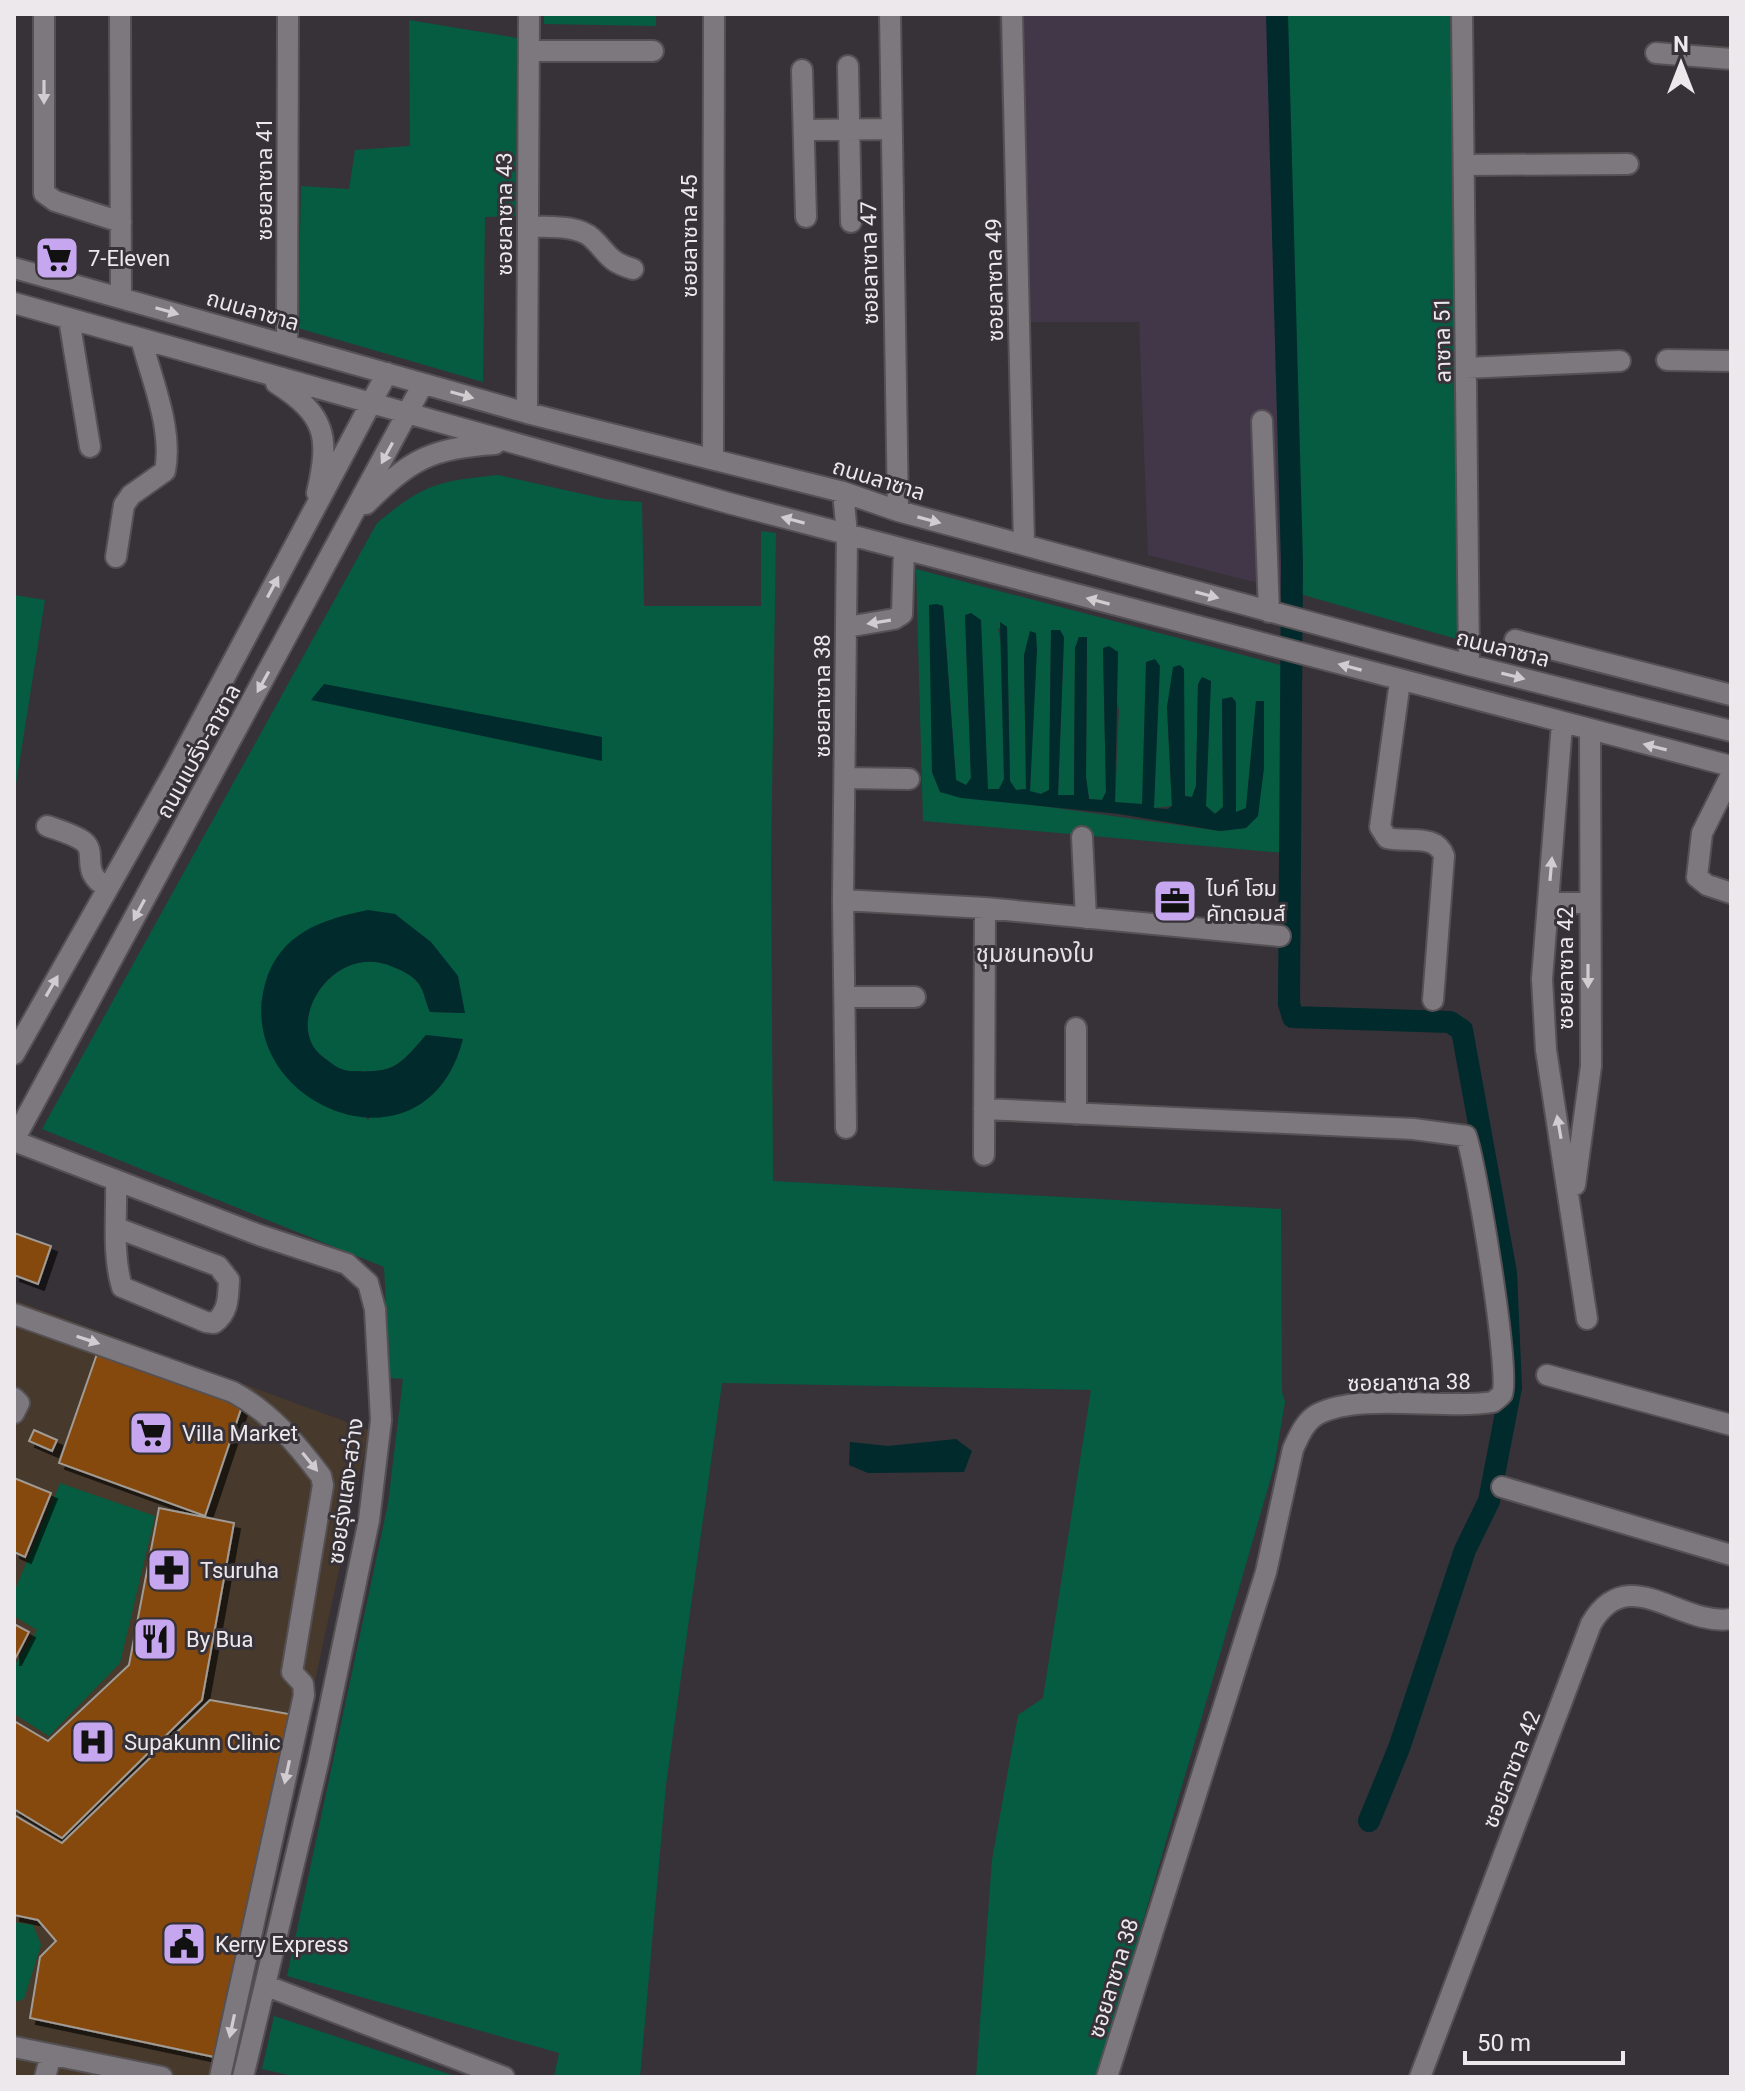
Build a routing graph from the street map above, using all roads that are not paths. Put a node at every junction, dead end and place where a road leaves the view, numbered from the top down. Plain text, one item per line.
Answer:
1 (44, 14) edge
2 (120, 14) edge
3 (288, 14) edge
4 (529, 14) edge
5 (714, 14) edge
6 (890, 14) edge
7 (1012, 14) edge
8 (1462, 14) edge
9 (529, 51) junction
10 (653, 51) dead end
11 (1656, 53) dead end
12 (1731, 59) edge
13 (848, 66) dead end
14 (802, 70) dead end
15 (849, 129) junction
16 (891, 129) junction
17 (804, 130) junction
18 (1628, 164) dead end
19 (1464, 165) junction
20 (806, 217) dead end
21 (121, 222) junction
22 (851, 222) dead end
23 (528, 226) junction
24 (14, 268) edge
25 (633, 269) dead end
26 (121, 298) junction
27 (14, 303) edge
28 (69, 319) junction
29 (141, 339) junction
30 (287, 345) junction
31 (1667, 360) dead end
32 (1620, 361) dead end
33 (1731, 361) edge
34 (237, 366) junction
35 (1466, 368) junction
36 (387, 373) junction
37 (423, 384) junction
38 (372, 405) junction
39 (527, 413) junction
40 (407, 414) junction
41 (1262, 421) dead end
42 (90, 447) dead end
43 (539, 451) junction
44 (713, 459) junction
45 (738, 467) junction
46 (843, 492) junction
47 (732, 504) junction
48 (898, 511) junction
49 (847, 534) junction
50 (300, 538) junction
51 (339, 541) junction
52 (1024, 544) junction
53 (904, 550) junction
54 (116, 557) dead end
55 (1269, 612) junction
56 (847, 627) junction
57 (1515, 640) dead end
58 (1469, 665) junction
59 (1400, 681) junction
60 (1731, 695) edge
61 (1562, 724) junction
62 (1590, 730) junction
63 (1731, 731) edge
64 (1731, 766) edge
65 (1731, 775) edge
66 (845, 778) junction
67 (909, 779) dead end
68 (47, 826) dead end
69 (1082, 837) dead end
70 (108, 888) junction
71 (1731, 893) edge
72 (843, 900) junction
73 (1548, 903) junction
74 (1588, 903) junction
75 (985, 908) junction
76 (1086, 918) junction
77 (1280, 936) dead end
78 (847, 997) junction
79 (915, 997) dead end
80 (1433, 1000) dead end
81 (1076, 1028) dead end
82 (14, 1054) edge
83 (984, 1109) junction
84 (1076, 1114) junction
85 (846, 1128) dead end
86 (14, 1141) edge
87 (984, 1155) dead end
88 (116, 1180) junction
89 (1572, 1204) junction
90 (117, 1228) junction
91 (14, 1314) edge
92 (1587, 1319) dead end
93 (1547, 1375) dead end
94 (14, 1398) edge
95 (14, 1413) edge
96 (1731, 1425) edge
97 (1502, 1487) dead end
98 (1731, 1555) edge
99 (1731, 1619) edge
100 (267, 1986) junction
101 (14, 2047) edge
102 (51, 2055) junction
103 (45, 2077) edge
104 (162, 2077) edge
105 (220, 2077) edge
106 (243, 2077) edge
107 (504, 2077) edge
108 (1107, 2077) edge
109 (1420, 2077) edge

1 -> 21 street
2 - 21 street
3 - 30 street, ซอยลาซาล 41
4 - 9 street, ซอยลาซาล 43
5 - 44 street, ซอยลาซาล 45
6 - 16 street, ซอยลาซาล 47
7 - 52 street, ซอยลาซาล 49
8 - 19 street, ลาซาล 51
9 - 10 street
9 - 23 street, ซอยลาซาล 43
11 - 12 street
13 - 15 street
14 - 17 street
15 - 16 street
15 - 17 street
15 - 22 street
16 - 48 street, ซอยลาซาล 47
17 - 20 street
18 - 19 street
19 - 35 street, ลาซาล 51
21 - 26 street
23 - 25 street
23 - 39 street, ซอยลาซาล 43
24 - 26 street, ถนนลาซาล
26 -> 30 street, ถนนลาซาล
27 - 28 street
28 - 29 street
28 - 42 street
29 - 34 street
29 - 54 street
30 - 36 street, ถนนลาซาล
31 - 33 street
32 - 35 street
34 - 38 street
34 - 50 street
35 - 58 street, ลาซาล 51
36 - 37 street, ถนนลาซาล
36 - 38 street, ถนนแบริ่ง-ลาซาล
37 -> 39 street, ถนนลาซาล
37 - 40 street, ถนนแบริ่ง-ลาซาล
38 - 40 street
38 - 50 street, ถนนแบริ่ง-ลาซาล
39 - 44 street, ถนนลาซาล
40 - 43 street
40 -> 51 street, ถนนแบริ่ง-ลาซาล
41 - 55 street
43 - 47 street
43 - 51 street
44 - 45 street, ถนนลาซาล
45 - 46 street, ถนนลาซาล
45 - 47 street
46 - 48 street, ถนนลาซาล
46 - 49 street, ซอยลาซาล 38
49 -> 47 street
48 -> 52 street, ถนนลาซาล
49 - 53 street
49 - 56 street, ซอยลาซาล 38
70 -> 50 street, ถนนแบริ่ง-ลาซาล
51 -> 86 street, ถนนแบริ่ง-ลาซาล
52 -> 55 street, ถนนลาซาล
53 -> 56 street
59 -> 53 street
55 - 58 street, ถนนลาซาล
56 - 66 street, ซอยลาซาล 38
57 - 60 street
58 -> 63 street, ถนนลาซาล
59 - 61 street
59 - 80 street
61 - 62 street
73 -> 61 street
64 -> 62 street
62 - 74 street, ซอยลาซาล 42
65 - 71 street
66 - 67 street
66 - 72 street, ซอยลาซาล 38
68 - 70 street
69 - 76 street
82 -> 70 street, ถนนแบริ่ง-ลาซาล
72 - 75 street
72 - 78 street, ซอยลาซาล 38
73 - 74 street
89 -> 73 street
74 -> 89 street, ซอยลาซาล 42
75 - 76 street
75 - 83 street
76 - 77 street
78 - 79 street
78 - 85 street, ซอยลาซาล 38
81 - 84 street
83 - 84 street, ซอยลาซาล 38
83 - 87 street
84 - 108 street, ซอยลาซาล 38
86 - 88 street, ซอยรุ่งแสง-สว่าง
88 - 90 street
88 - 100 street, ซอยรุ่งแสง-สว่าง
89 - 92 street
90 - 90 street
91 -> 105 street
93 - 96 street
94 - 95 street
97 - 98 street
99 - 109 street, ซอยลาซาล 42
100 - 106 street, ซอยรุ่งแสง-สว่าง
100 - 107 street
101 - 102 street
102 - 103 street
102 - 104 street

